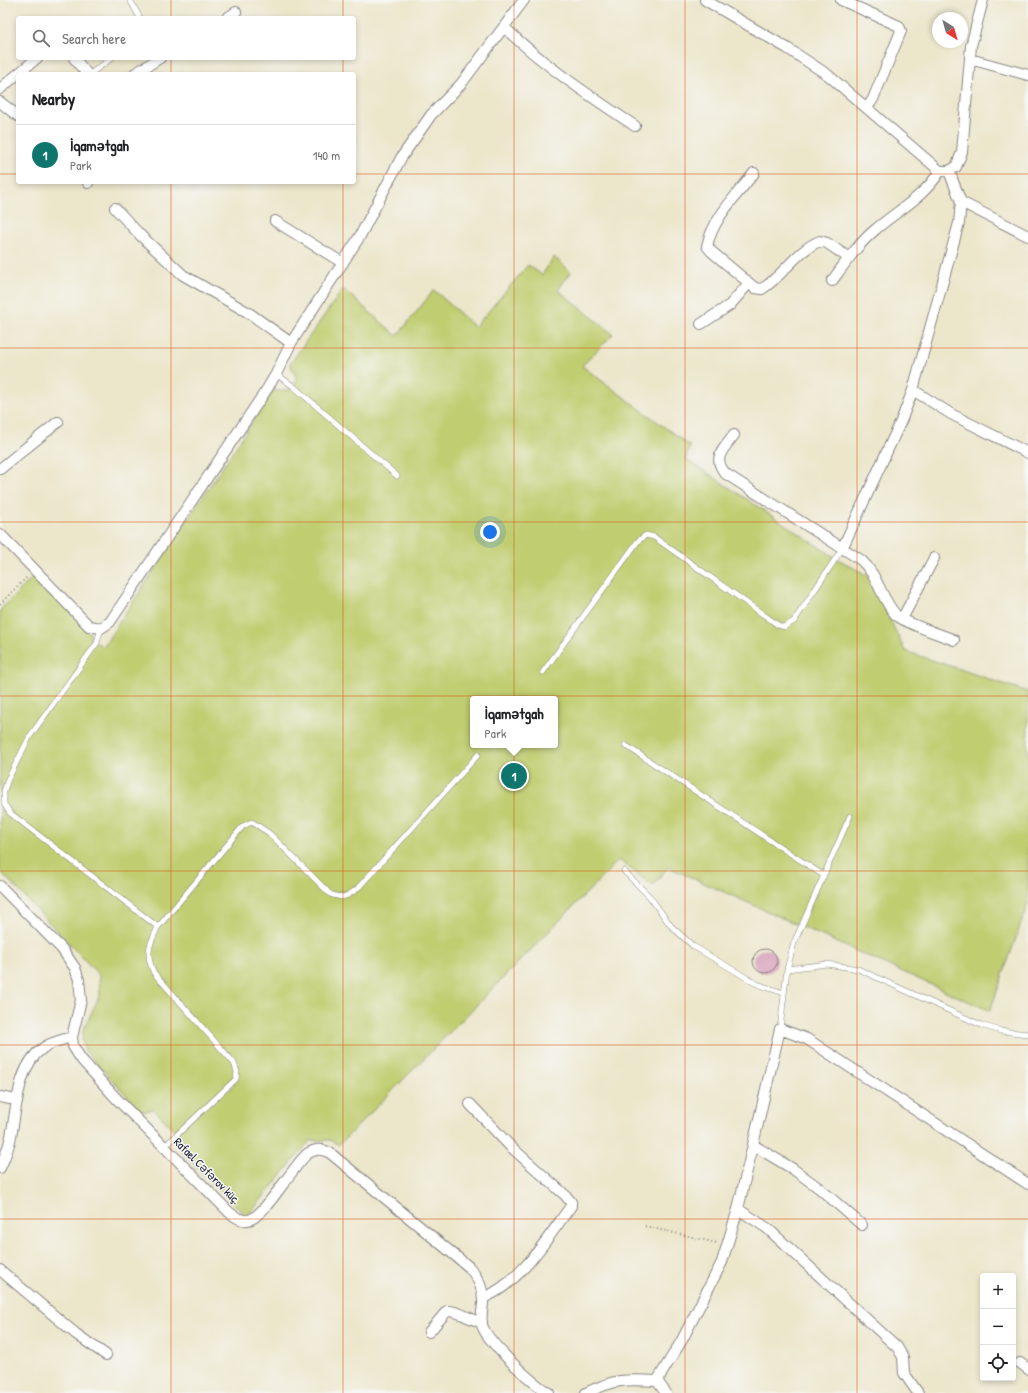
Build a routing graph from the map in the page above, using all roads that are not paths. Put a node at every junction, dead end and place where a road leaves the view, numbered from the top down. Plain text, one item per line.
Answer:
1 (130, 0) edge
2 (524, 0) edge
3 (705, 0) edge
4 (841, 0) edge
5 (982, 0) edge
6 (236, 12) dead end
7 (139, 16) edge
8 (229, 16) edge
9 (504, 27) junction
10 (970, 59) junction
11 (35, 60) edge
12 (76, 60) edge
13 (109, 60) edge
14 (157, 60) edge
15 (20, 72) edge
16 (86, 72) edge
17 (91, 72) edge
18 (137, 72) edge
19 (1028, 75) edge
20 (16, 76) edge
21 (0, 89) edge
22 (0, 102) edge
23 (867, 108) junction
24 (16, 114) edge
25 (635, 126) dead end
26 (945, 171) junction
27 (754, 173) dead end
28 (960, 202) junction
29 (115, 208) dead end
30 (275, 221) dead end
31 (1028, 236) edge
32 (849, 258) junction
33 (343, 264) junction
34 (832, 281) dead end
35 (749, 283) junction
36 (701, 324) dead end
37 (291, 343) junction
38 (276, 374) junction
39 (912, 390) junction
40 (58, 422) dead end
41 (734, 435) dead end
42 (1028, 453) edge
43 (0, 469) edge
44 (397, 476) dead end
45 (0, 534) edge
46 (842, 549) junction
47 (934, 558) dead end
48 (902, 619) junction
49 (101, 628) junction
50 (954, 640) dead end
51 (543, 672) dead end
52 (625, 746) dead end
53 (478, 755) dead end
54 (850, 816) dead end
55 (624, 871) dead end
56 (823, 875) junction
57 (0, 886) edge
58 (158, 927) junction
59 (787, 969) junction
60 (784, 994) junction
61 (780, 1029) junction
62 (1028, 1034) edge
63 (72, 1037) junction
64 (0, 1097) edge
65 (16, 1100) junction
66 (470, 1104) dead end
67 (753, 1145) junction
68 (165, 1146) junction
69 (0, 1168) edge
70 (1028, 1184) edge
71 (738, 1209) junction
72 (862, 1225) dead end
73 (0, 1270) edge
74 (483, 1298) junction
75 (482, 1322) junction
76 (429, 1332) dead end
77 (106, 1355) dead end
78 (657, 1381) junction
79 (549, 1393) edge
80 (586, 1393) edge
81 (666, 1393) edge
82 (918, 1393) edge

1 - 7 lane
2 - 9 street
3 - 23 street
4 - 23 street
5 - 10 street
6 - 8 street
9 - 25 street
9 - 33 street
10 - 19 street
10 - 26 street
11 - 15 street
12 - 16 street
13 - 17 lane
14 - 18 street
20 - 21 street
22 - 24 street
23 - 26 street
26 - 28 street
26 - 32 street
27 - 35 street
28 - 31 street
28 - 39 street
29 - 37 street
30 - 33 street
32 - 34 street
32 - 35 street
33 - 37 street
35 - 36 street
37 - 38 street
38 - 44 lane
38 - 49 street
39 - 42 street
39 - 46 street
40 - 43 street
41 - 46 street
45 - 49 street
46 - 48 street
46 - 51 lane
47 - 48 street
48 - 50 street
49 - 58 lane
52 - 56 lane
53 - 58 lane
54 - 56 lane
55 - 60 lane
56 - 59 lane
57 - 63 street
58 - 68 lane
59 - 60 lane
59 - 62 lane
60 - 61 lane
61 - 67 street
61 - 70 street
63 - 65 street
63 - 68 street, Rafael Cəfərov küç.
64 - 65 street
65 - 69 street
66 - 74 street
67 - 71 street
67 - 72 street
68 - 74 street, Rafael Cəfərov küç.
71 - 78 street
71 - 82 street
73 - 77 street
74 - 75 street, Rafael Cəfərov küç.
75 - 76 street
75 - 79 street, Rafael Cəfərov küç.
78 - 80 street
78 - 81 street

